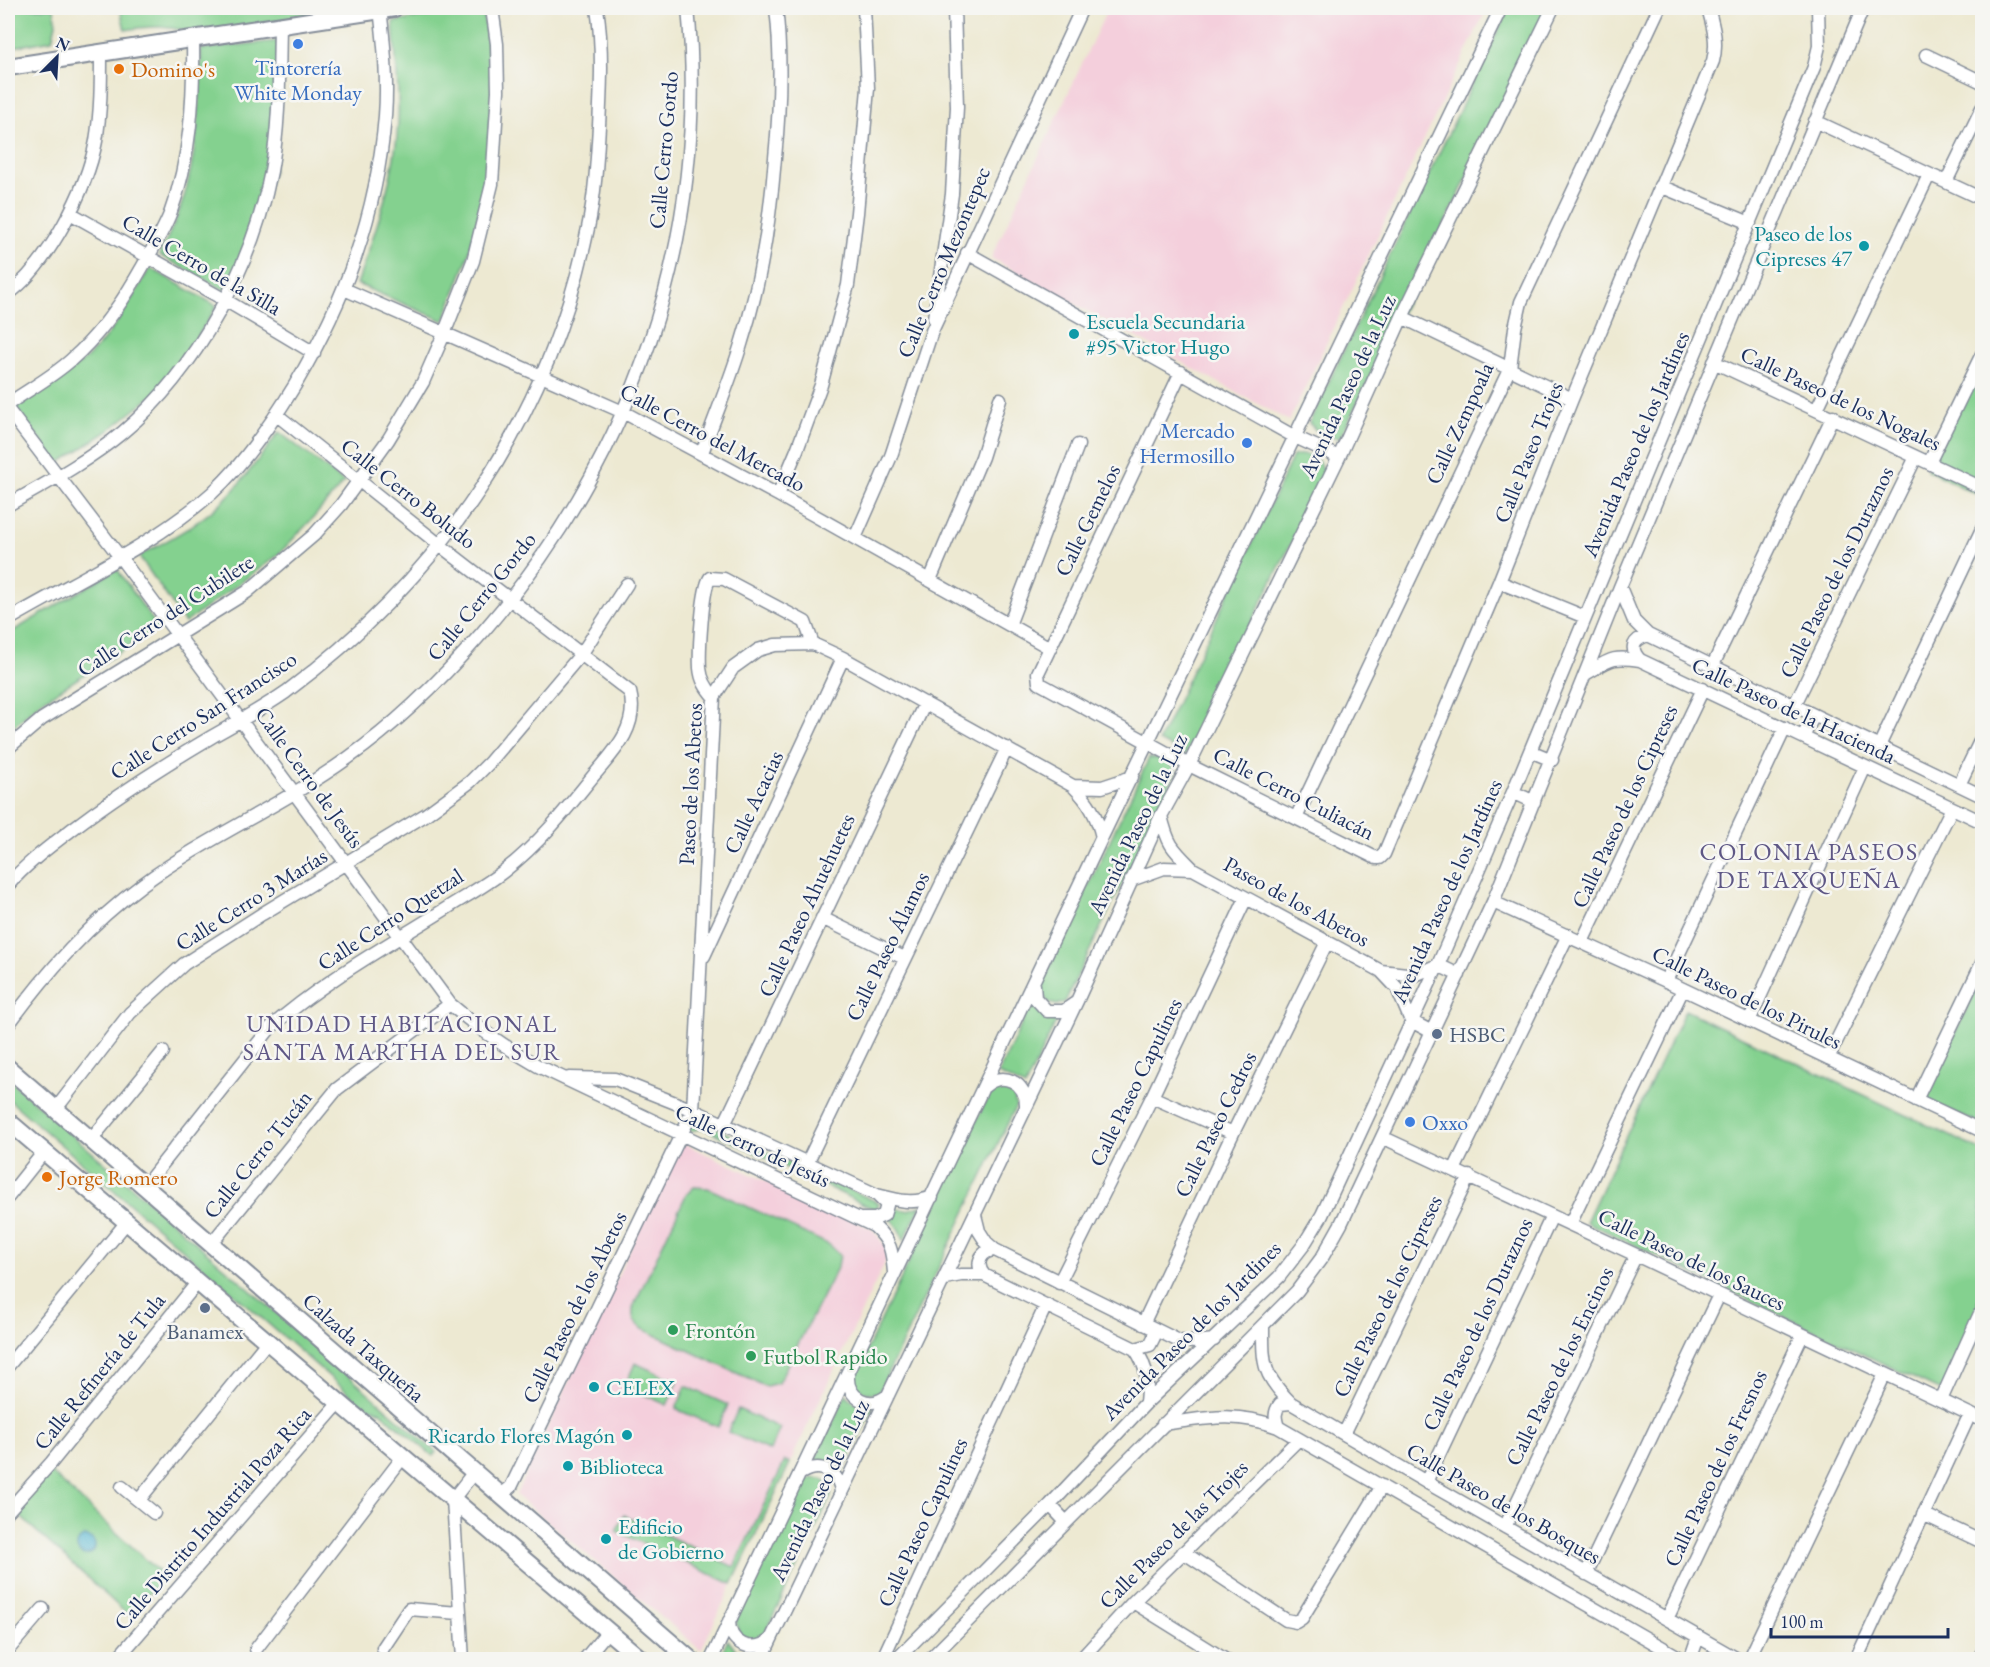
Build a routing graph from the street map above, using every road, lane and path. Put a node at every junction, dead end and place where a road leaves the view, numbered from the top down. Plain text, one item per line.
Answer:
1 (384, 8) edge
2 (492, 8) edge
3 (597, 8) edge
4 (688, 8) edge
5 (776, 8) edge
6 (864, 8) edge
7 (954, 8) edge
8 (1082, 8) edge
9 (1501, 8) edge
10 (1553, 8) edge
11 (1659, 8) edge
12 (1708, 8) edge
13 (1818, 8) edge
14 (1863, 8) edge
15 (280, 25) junction
16 (193, 39) junction
17 (101, 53) junction
18 (1926, 55) dead end
19 (8, 67) edge
20 (1983, 82) edge
21 (1983, 108) edge
22 (1815, 121) junction
23 (1929, 175) junction
24 (1947, 182) junction
25 (1660, 186) junction
26 (1983, 199) edge
27 (69, 213) junction
28 (1750, 223) junction
29 (967, 253) junction
30 (148, 258) junction
31 (345, 289) junction
32 (8, 294) edge
33 (225, 300) junction
34 (1402, 317) junction
35 (932, 331) junction
36 (444, 334) junction
37 (314, 353) junction
38 (1983, 354) edge
39 (1714, 362) junction
40 (1510, 368) junction
41 (1181, 372) junction
42 (542, 375) junction
43 (999, 399) dead end
44 (1572, 399) junction
45 (8, 404) edge
46 (1817, 409) junction
47 (8, 410) edge
48 (624, 412) junction
49 (277, 415) junction
50 (1833, 416) junction
51 (1295, 437) junction
52 (1078, 445) dead end
53 (702, 453) junction
54 (1339, 457) junction
55 (1654, 457) junction
56 (1916, 457) junction
57 (1929, 463) junction
58 (1673, 466) junction
59 (58, 476) junction
60 (359, 481) junction
61 (1983, 488) edge
62 (778, 495) junction
63 (1634, 502) junction
64 (8, 506) edge
65 (1653, 510) junction
66 (1983, 529) edge
67 (855, 538) junction
68 (441, 546) junction
69 (120, 557) junction
70 (930, 580) junction
71 (1499, 582) junction
72 (627, 584) dead end
73 (1620, 587) junction
74 (511, 600) junction
75 (1586, 616) junction
76 (8, 620) edge
77 (1009, 625) junction
78 (1648, 634) junction
79 (179, 636) junction
80 (813, 644) junction
81 (1050, 648) junction
82 (582, 653) junction
83 (843, 658) junction
84 (1640, 660) junction
85 (1713, 665) junction
86 (1587, 673) junction
87 (1703, 689) junction
88 (630, 692) joint
89 (714, 697) junction
90 (925, 703) junction
91 (1794, 706) junction
92 (1814, 715) junction
93 (242, 720) junction
94 (1785, 728) junction
95 (1803, 737) junction
96 (1983, 737) edge
97 (1148, 743) junction
98 (1879, 746) junction
99 (8, 748) edge
100 (1007, 748) junction
101 (1530, 751) junction
102 (1552, 760) junction
103 (1189, 765) junction
104 (1865, 766) junction
105 (1132, 777) junction
106 (1959, 785) junction
107 (1073, 786) junction
108 (1513, 792) junction
109 (296, 794) junction
110 (1983, 796) edge
111 (1534, 802) junction
112 (1952, 808) junction
113 (1161, 816) junction
114 (1296, 818) junction
115 (1983, 822) edge
116 (1102, 837) junction
117 (1380, 858) joint
118 (347, 864) junction
119 (1193, 868) junction
120 (1131, 880) junction
121 (8, 885) edge
122 (1246, 898) junction
123 (1493, 902) junction
124 (822, 918) junction
125 (1568, 935) junction
126 (401, 937) junction
127 (1327, 942) junction
128 (1582, 942) junction
129 (904, 958) junction
130 (1983, 963) edge
131 (701, 964) junction
132 (1438, 965) junction
133 (1381, 971) junction
134 (1459, 975) junction
135 (1035, 981) junction
136 (1666, 981) junction
137 (1683, 989) junction
138 (1077, 1001) junction
139 (450, 1004) junction
140 (1411, 1021) junction
141 (1749, 1021) junction
142 (8, 1025) edge
143 (1432, 1032) junction
144 (163, 1052) dead end
145 (1828, 1058) junction
146 (8, 1068) edge
147 (565, 1078) junction
148 (984, 1087) junction
149 (1152, 1096) junction
150 (1916, 1100) junction
151 (1026, 1106) junction
152 (55, 1110) junction
153 (693, 1110) junction
154 (8, 1121) edge
155 (724, 1125) junction
156 (1983, 1131) edge
157 (1233, 1133) junction
158 (680, 1134) junction
159 (1382, 1137) junction
160 (91, 1140) junction
161 (43, 1153) junction
162 (807, 1163) junction
163 (1454, 1170) junction
164 (1469, 1176) junction
165 (152, 1177) dead end
166 (877, 1195) junction
167 (8, 1197) edge
168 (932, 1197) junction
169 (975, 1215) junction
170 (1552, 1216) junction
171 (861, 1219) junction
172 (126, 1223) junction
173 (1570, 1224) junction
174 (211, 1244) junction
175 (995, 1250) junction
176 (1636, 1255) junction
177 (894, 1274) junction
178 (984, 1275) junction
179 (945, 1278) junction
180 (197, 1283) junction
181 (1059, 1283) junction
182 (1719, 1295) junction
183 (1046, 1305) junction
184 (1983, 1309) edge
185 (1263, 1325) junction
186 (1148, 1327) junction
187 (1802, 1336) junction
188 (1214, 1340) junction
189 (267, 1342) junction
190 (1135, 1349) junction
191 (8, 1366) edge
192 (848, 1373) junction
193 (1885, 1374) junction
194 (888, 1395) junction
195 (1941, 1400) junction
196 (339, 1403) junction
197 (1146, 1403) junction
198 (1291, 1403) junction
199 (1970, 1414) junction
200 (1983, 1420) edge
201 (1163, 1424) junction
202 (1278, 1427) junction
203 (1344, 1434) junction
204 (1299, 1439) junction
205 (403, 1457) junction
206 (474, 1472) junction
207 (801, 1473) junction
208 (1426, 1482) junction
209 (1382, 1486) junction
210 (122, 1487) dead end
211 (841, 1494) junction
212 (501, 1495) junction
213 (453, 1499) junction
214 (139, 1500) junction
215 (1050, 1505) junction
216 (8, 1511) edge
217 (154, 1513) dead end
218 (1923, 1514) junction
219 (1066, 1522) junction
220 (1505, 1527) junction
221 (1016, 1538) junction
222 (1978, 1540) dead end
223 (1183, 1552) junction
224 (1032, 1554) junction
225 (1586, 1574) junction
226 (1134, 1602) junction
227 (43, 1609) dead end
228 (459, 1613) junction
229 (1667, 1619) junction
230 (729, 1621) junction
231 (608, 1630) junction
232 (1698, 1637) junction
233 (771, 1640) junction
234 (383, 1648) dead end
235 (256, 1649) dead end
236 (8, 1650) edge
237 (1983, 1653) edge
238 (116, 1659) edge
239 (463, 1659) edge
240 (584, 1659) edge
241 (642, 1659) edge
242 (691, 1659) edge
243 (711, 1659) edge
244 (761, 1659) edge
245 (882, 1659) edge
246 (896, 1659) edge
247 (929, 1659) edge
248 (1080, 1659) edge
249 (1226, 1659) edge
250 (1684, 1659) edge
251 (1690, 1659) edge
252 (1739, 1659) edge
253 (1748, 1659) edge
254 (1856, 1659) edge
255 (1978, 1659) edge

1 - 15 main road
1 - 31 street
2 - 36 street, Calle Cerro del Cubilete
3 - 42 street, Calle Cerro San Francisco
4 - 48 street, Calle Cerro Gordo
5 - 53 street
6 - 62 street
7 - 35 street
8 - 29 street, Calle Cerro Mezontepec
9 - 51 street, Avenida Paseo de la Luz
10 - 34 street, Avenida Paseo de la Luz
11 - 40 street, Calle Zempoala
12 - 25 street, Calle Paseo Trojes
13 - 28 street, Avenida Paseo de los Jardines
14 - 22 street, Avenida Paseo de los Jardines
15 - 16 main road
15 - 33 street
16 - 17 main road
16 - 30 street
17 - 19 main road
17 - 27 street
18 - 20 street
21 - 24 street
22 - 23 street
22 - 39 street, Avenida Paseo de los Jardines
23 - 24 street
23 - 46 street
24 - 26 street
25 - 28 street
25 - 44 street, Calle Paseo Trojes
27 - 30 street, Calle Cerro de la Silla
27 - 32 street
28 - 55 street, Avenida Paseo de los Jardines
29 - 35 street, Calle Cerro Mezontepec
29 - 41 street
30 - 33 street, Calle Cerro de la Silla
30 - 45 street
31 - 36 street, Calle Cerro del Mercado
31 - 37 street
33 - 37 street, Calle Cerro de la Silla
33 - 59 street
34 - 40 street
34 - 54 street, Avenida Paseo de la Luz
35 - 67 street, Calle Cerro Mezontepec
36 - 42 street, Calle Cerro del Mercado
36 - 60 street, Calle Cerro del Cubilete
37 - 49 street
38 - 57 street, Calle Paseo de los Duraznos
39 - 46 street, Calle Paseo de los Nogales
39 - 58 street, Avenida Paseo de los Jardines
40 - 44 street
40 - 114 street, Calle Zempoala
41 - 51 street
41 - 81 street, Calle Gemelos
42 - 48 street, Calle Cerro del Mercado
42 - 68 street, Calle Cerro San Francisco
43 - 70 street
44 - 71 street, Calle Paseo Trojes
46 - 50 street, Calle Paseo de los Nogales
47 - 59 street, Calle Cerro de Jesús
48 - 53 street, Calle Cerro del Mercado
48 - 74 street, Calle Cerro Gordo
49 - 60 street, Calle Cerro Boludo
49 - 69 street
50 - 56 street, Calle Paseo de los Nogales
50 - 85 street
51 - 54 street
51 - 97 street, Avenida Paseo de la Luz
52 - 77 street
53 - 62 street, Calle Cerro del Mercado
54 - 103 street, Avenida Paseo de la Luz
55 - 58 street
55 - 63 street, Avenida Paseo de los Jardines
56 - 57 street, Calle Paseo de los Nogales
56 - 91 street, Calle Paseo de los Duraznos
57 - 61 street, Calle Paseo de los Nogales
58 - 65 street, Avenida Paseo de los Jardines
59 - 64 street
59 - 69 street, Calle Cerro de Jesús
60 - 68 street, Calle Cerro Boludo
60 - 79 street, Calle Cerro del Cubilete
62 - 67 street, Calle Cerro del Mercado
63 - 65 street
63 - 75 street, Avenida Paseo de los Jardines
65 - 73 street, Avenida Paseo de los Jardines
66 - 98 street
67 - 70 street, Calle Cerro del Mercado
68 - 74 street, Calle Cerro Boludo
68 - 93 street, Calle Cerro San Francisco
69 - 76 street
69 - 79 street, Calle Cerro de Jesús
70 - 77 street, Calle Cerro del Mercado
71 - 75 street
71 - 117 street, Calle Paseo Trojes
72 - 82 street, Calle Cerro 3 Marías
73 - 78 street, Calle Paseo de la Hacienda
73 - 86 street, Avenida Paseo de los Jardines
74 - 82 street, Calle Cerro Boludo
74 - 109 street, Calle Cerro Gordo
75 - 101 street, Avenida Paseo de los Jardines
77 - 81 street, Calle Cerro del Mercado
78 - 84 street
78 - 85 street, Calle Paseo de la Hacienda
79 - 93 street, Calle Cerro de Jesús
79 - 99 street, Calle Cerro del Cubilete
80 - 83 street, Paseo de los Abetos
80 - 89 street, Paseo de los Abetos
80 - 89 street
81 - 97 street, Calle Gemelos
82 - 88 street, Calle Cerro Boludo
82 - 118 street, Calle Cerro 3 Marías
83 - 90 street, Paseo de los Abetos
83 - 131 street, Calle Acacias
84 - 86 street, Calle Paseo de la Hacienda
84 - 87 street, Calle Paseo de la Hacienda
85 - 91 street, Calle Paseo de la Hacienda
86 - 102 street, Avenida Paseo de los Jardines
87 - 94 street, Calle Paseo de la Hacienda
87 - 128 street, Calle Paseo de los Cipreses
88 - 126 street, Calle Cerro Quetzal
89 - 131 street, Paseo de los Abetos
90 - 100 street, Paseo de los Abetos
90 - 124 street, Calle Paseo Ahuehuetes
91 - 92 street, Calle Paseo de la Hacienda
92 - 95 street
92 - 98 street, Calle Paseo de la Hacienda
93 - 109 street, Calle Cerro de Jesús
93 - 121 street, Calle Cerro San Francisco
94 - 95 street, Calle Paseo de la Hacienda
94 - 136 street
95 - 104 street, Calle Paseo de la Hacienda
96 - 106 street
97 - 103 street, Calle Cerro Culiacán
97 - 105 street, Avenida Paseo de la Luz
98 - 106 street, Calle Paseo de la Hacienda
100 - 107 street, Paseo de los Abetos
100 - 129 street, Calle Paseo Álamos
101 - 102 street
101 - 108 street, Avenida Paseo de los Jardines
102 - 111 street, Avenida Paseo de los Jardines
103 - 113 street, Avenida Paseo de la Luz
103 - 114 street, Calle Cerro Culiacán
104 - 112 street, Calle Paseo de la Hacienda
104 - 141 street
105 - 107 street, Paseo de los Abetos
105 - 116 street, Avenida Paseo de la Luz
106 - 110 street, Calle Paseo de la Hacienda
107 - 116 street, Paseo de los Abetos
108 - 111 street
108 - 132 street, Avenida Paseo de los Jardines
109 - 118 street, Calle Cerro de Jesús
109 - 142 street, Calle Cerro Gordo
111 - 123 street, Avenida Paseo de los Jardines
112 - 115 street, Calle Paseo de la Hacienda
112 - 145 street
113 - 119 street, Paseo de los Abetos
113 - 120 street, Avenida Paseo de la Luz
114 - 117 street, Calle Cerro Culiacán
116 - 135 street, Avenida Paseo de la Luz
118 - 126 street, Calle Cerro de Jesús
118 - 152 street, Calle Cerro 3 Marías
119 - 120 street, Paseo de los Abetos
119 - 122 street, Paseo de los Abetos
120 - 138 street, Avenida Paseo de la Luz
122 - 127 street, Paseo de los Abetos
122 - 149 street, Calle Paseo Capulines
123 - 125 street, Calle Paseo de los Pirules
123 - 134 street, Avenida Paseo de los Jardines
124 - 129 street
124 - 155 street, Calle Paseo Ahuehuetes
125 - 128 street, Calle Paseo de los Pirules
125 - 163 street, Calle Paseo de los Cipreses
126 - 139 street, Calle Cerro de Jesús
126 - 165 street, Calle Cerro Quetzal
127 - 133 street, Paseo de los Abetos
127 - 157 street, Calle Paseo Cedros
128 - 136 street, Calle Paseo de los Pirules
129 - 162 street, Calle Paseo Álamos
130 - 150 street
131 - 153 street, Paseo de los Abetos
132 - 133 street, Paseo de los Abetos
132 - 134 street
132 - 140 street, Avenida Paseo de los Jardines
133 - 140 street, Paseo de los Abetos
134 - 143 street, Avenida Paseo de los Jardines
135 - 138 street
135 - 148 street, Avenida Paseo de la Luz
136 - 137 street, Calle Paseo de los Pirules
137 - 141 street, Calle Paseo de los Pirules
137 - 173 street, Calle Paseo de los Duraznos
138 - 151 street, Avenida Paseo de la Luz
139 - 147 street, Calle Cerro de Jesús
139 - 174 street, Calle Cerro Tucán
140 - 143 street
140 - 188 street, Avenida Paseo de los Jardines
141 - 145 street, Calle Paseo de los Pirules
143 - 159 street, Avenida Paseo de los Jardines
144 - 160 street
145 - 150 street, Calle Paseo de los Pirules
146 - 152 main road, Calzada Taxqueña
147 - 153 street, Calle Cerro de Jesús
147 - 158 street, Calle Cerro de Jesús
148 - 151 street
148 - 168 street, Avenida Paseo de la Luz
149 - 157 street
149 - 181 street, Calle Paseo Capulines
150 - 156 street, Calle Paseo de los Pirules
151 - 169 street, Avenida Paseo de la Luz
152 - 160 main road, Calzada Taxqueña
153 - 155 street, Calle Cerro de Jesús
153 - 158 street, Calle Paseo de los Abetos
154 - 161 main road
155 - 162 street, Calle Cerro de Jesús
157 - 186 street, Calle Paseo Cedros
158 - 171 street, Calle Cerro de Jesús
158 - 212 street, Calle Paseo de los Abetos
159 - 163 street, Calle Paseo de los Sauces
159 - 185 street, Avenida Paseo de los Jardines
160 - 174 main road, Calzada Taxqueña
161 - 167 street
161 - 172 main road
162 - 166 street, Calle Cerro de Jesús
163 - 164 street, Calle Paseo de los Sauces
164 - 170 street, Calle Paseo de los Sauces
164 - 203 street, Calle Paseo de los Cipreses
166 - 168 street, Calle Cerro de Jesús
166 - 171 street
168 - 177 street, Avenida Paseo de la Luz
169 - 175 street
169 - 179 street, Avenida Paseo de la Luz
170 - 173 street, Calle Paseo de los Sauces
170 - 208 street, Calle Paseo de los Duraznos
171 - 177 street, Calle Cerro de Jesús
172 - 180 main road
172 - 191 street
173 - 176 street, Calle Paseo de los Sauces
174 - 206 main road, Calzada Taxqueña
175 - 178 street
175 - 181 street
176 - 182 street, Calle Paseo de los Sauces
176 - 220 street, Calle Paseo de los Encinos
177 - 192 street, Avenida Paseo de la Luz
178 - 179 street
178 - 183 street
179 - 194 street, Avenida Paseo de la Luz
180 - 189 main road
180 - 216 street, Calle Refinería de Tula
181 - 186 street
182 - 187 street, Calle Paseo de los Sauces
182 - 225 street
183 - 190 street
183 - 245 street, Calle Paseo Capulines
184 - 195 street
185 - 198 street, Calle Paseo de los Bosques
185 - 201 street, Avenida Paseo de los Jardines
186 - 188 street
186 - 190 street
187 - 193 street, Calle Paseo de los Sauces
187 - 229 street, Calle Paseo de los Fresnos
188 - 197 street, Avenida Paseo de los Jardines
189 - 196 main road
189 - 214 street
190 - 197 street
192 - 194 street
192 - 207 street, Avenida Paseo de la Luz
193 - 195 street, Calle Paseo de los Sauces
193 - 253 street
194 - 211 street, Avenida Paseo de la Luz
195 - 199 street, Calle Paseo de los Sauces
196 - 205 main road
196 - 238 street, Calle Distrito Industrial Poza Rica
197 - 215 street, Avenida Paseo de los Jardines
198 - 202 street
198 - 203 street, Calle Paseo de los Bosques
199 - 200 street, Calle Paseo de los Sauces
199 - 218 street
201 - 202 street, Calle Paseo de los Bosques
201 - 219 street, Avenida Paseo de los Jardines
202 - 204 street, Calle Paseo de los Bosques
203 - 208 street, Calle Paseo de los Bosques
204 - 209 street, Calle Paseo de los Bosques
204 - 223 street, Calle Paseo de las Trojes
205 - 213 main road
205 - 235 street
206 - 212 main road, Calzada Taxqueña
206 - 213 street
207 - 211 street
207 - 230 street, Avenida Paseo de la Luz
208 - 220 street, Calle Paseo de los Bosques
209 - 223 street
209 - 250 street, Calle Paseo de los Bosques
210 - 214 street
211 - 233 street, Avenida Paseo de la Luz
212 - 242 main road, Calzada Taxqueña
213 - 228 street
213 - 231 main road
214 - 217 street
215 - 219 street
215 - 221 street, Avenida Paseo de los Jardines
218 - 222 street
218 - 254 street
219 - 224 street, Avenida Paseo de los Jardines
220 - 225 street, Calle Paseo de los Bosques
221 - 224 street
221 - 246 street, Avenida Paseo de los Jardines
223 - 226 street, Calle Paseo de las Trojes
224 - 247 street, Avenida Paseo de los Jardines
225 - 229 street, Calle Paseo de los Bosques
226 - 248 street, Calle Paseo de las Trojes
226 - 249 street
227 - 236 street
228 - 234 street
228 - 239 street
229 - 232 street, Calle Paseo de los Bosques
230 - 233 street
230 - 243 street, Avenida Paseo de la Luz
231 - 240 street
231 - 241 main road
232 - 251 street
232 - 252 street, Calle Paseo de los Bosques
233 - 244 street, Avenida Paseo de la Luz
237 - 255 street

